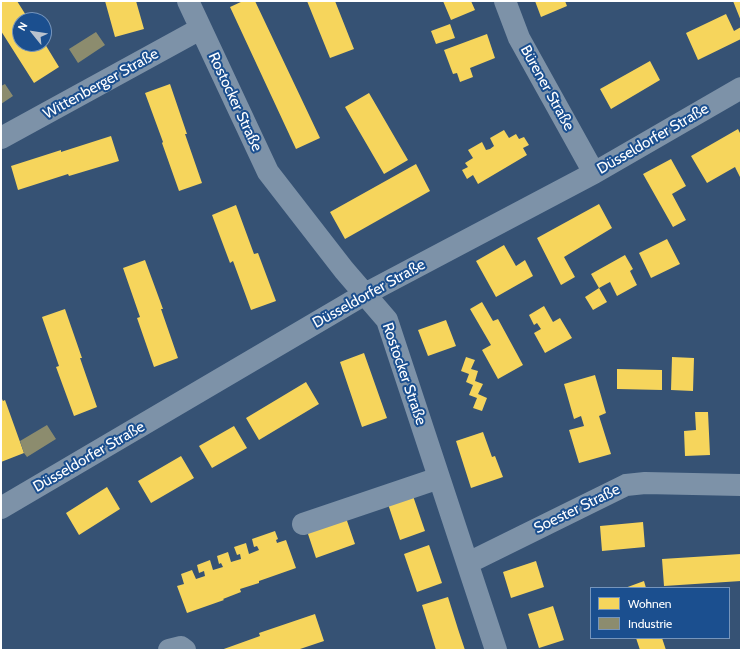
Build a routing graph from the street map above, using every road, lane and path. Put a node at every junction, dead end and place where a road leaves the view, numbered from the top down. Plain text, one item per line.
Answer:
1 (188, 1) edge
2 (505, 1) edge
3 (200, 29) junction
4 (741, 88) edge
5 (1, 138) edge
6 (594, 173) junction
7 (365, 294) junction
8 (439, 478) junction
9 (741, 485) edge
10 (1, 508) edge
11 (303, 524) dead end
12 (468, 563) junction
13 (169, 650) edge
14 (185, 650) edge
15 (496, 650) edge

1 - 3 street, Rostocker Straße
2 - 6 street, Bürener Straße
3 - 5 street, Wittenberger Straße
3 - 7 street, Rostocker Straße
4 - 6 street, Düsseldorfer Straße
6 - 7 street, Düsseldorfer Straße
7 - 8 street, Rostocker Straße
7 - 10 street, Düsseldorfer Straße
8 - 11 street
8 - 12 street, Rostocker Straße
9 - 12 street, Soester Straße
12 - 15 street, Rostocker Straße
13 - 14 street

